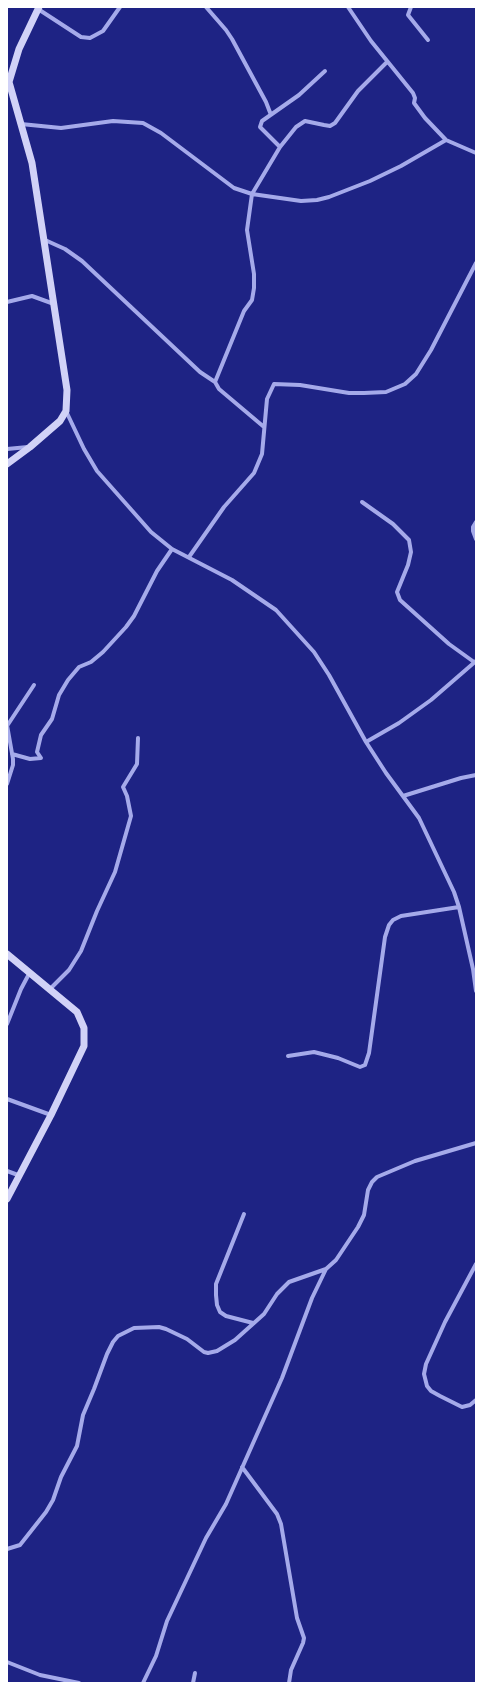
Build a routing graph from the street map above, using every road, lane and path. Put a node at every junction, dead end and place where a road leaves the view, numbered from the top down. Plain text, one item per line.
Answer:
1 (120, 7) edge
2 (206, 7) edge
3 (348, 7) edge
4 (411, 7) edge
5 (39, 8) edge
6 (428, 40) dead end
7 (387, 62) junction
8 (325, 71) dead end
9 (271, 115) junction
10 (21, 124) junction
11 (446, 140) junction
12 (280, 147) junction
13 (476, 152) edge
14 (252, 194) junction
15 (45, 240) junction
16 (476, 263) edge
17 (7, 302) edge
18 (55, 305) junction
19 (215, 382) junction
20 (66, 411) junction
21 (264, 427) junction
22 (30, 447) junction
23 (7, 449) edge
24 (7, 464) edge
25 (362, 502) dead end
26 (476, 522) edge
27 (476, 539) edge
28 (172, 549) junction
29 (189, 557) junction
30 (475, 662) edge
31 (34, 685) dead end
32 (7, 725) edge
33 (138, 738) dead end
34 (366, 742) junction
35 (12, 754) junction
36 (476, 775) edge
37 (7, 784) edge
38 (403, 796) junction
39 (459, 907) junction
40 (7, 954) edge
41 (30, 972) junction
42 (50, 989) junction
43 (476, 991) edge
44 (7, 1024) edge
45 (288, 1056) dead end
46 (7, 1098) edge
47 (51, 1114) junction
48 (476, 1143) edge
49 (7, 1171) edge
50 (18, 1176) junction
51 (7, 1199) edge
52 (244, 1214) dead end
53 (476, 1264) edge
54 (326, 1269) junction
55 (253, 1323) junction
56 (476, 1400) edge
57 (242, 1467) junction
58 (7, 1549) edge
59 (7, 1662) edge
60 (195, 1673) dead end
61 (78, 1683) edge
62 (143, 1683) edge
63 (192, 1683) edge
64 (289, 1683) edge

1 - 5 street
2 - 9 street
3 - 7 street
4 - 6 street
5 - 10 street
7 - 11 street
7 - 12 street
8 - 9 street
9 - 12 street
10 - 14 street
10 - 15 street
11 - 13 street
11 - 14 street
12 - 14 street
14 - 19 street
15 - 18 street
15 - 19 street
16 - 21 street
17 - 18 street
18 - 20 street
19 - 21 street
20 - 22 street
20 - 28 street
21 - 29 street
22 - 23 street
22 - 24 street
25 - 30 street
26 - 27 street
28 - 29 street
28 - 35 street
29 - 34 street
30 - 34 street
31 - 32 street
32 - 35 street
33 - 42 street
34 - 38 street
35 - 37 street
36 - 38 street
38 - 39 street
39 - 43 street
39 - 45 street
40 - 41 street
41 - 42 street
41 - 44 street
42 - 47 street
46 - 47 street
47 - 50 street
48 - 54 street
49 - 50 street
50 - 51 street
52 - 55 street
53 - 56 street
54 - 55 street
54 - 57 street
55 - 58 street
57 - 62 street
57 - 64 street
59 - 61 street
60 - 63 street

